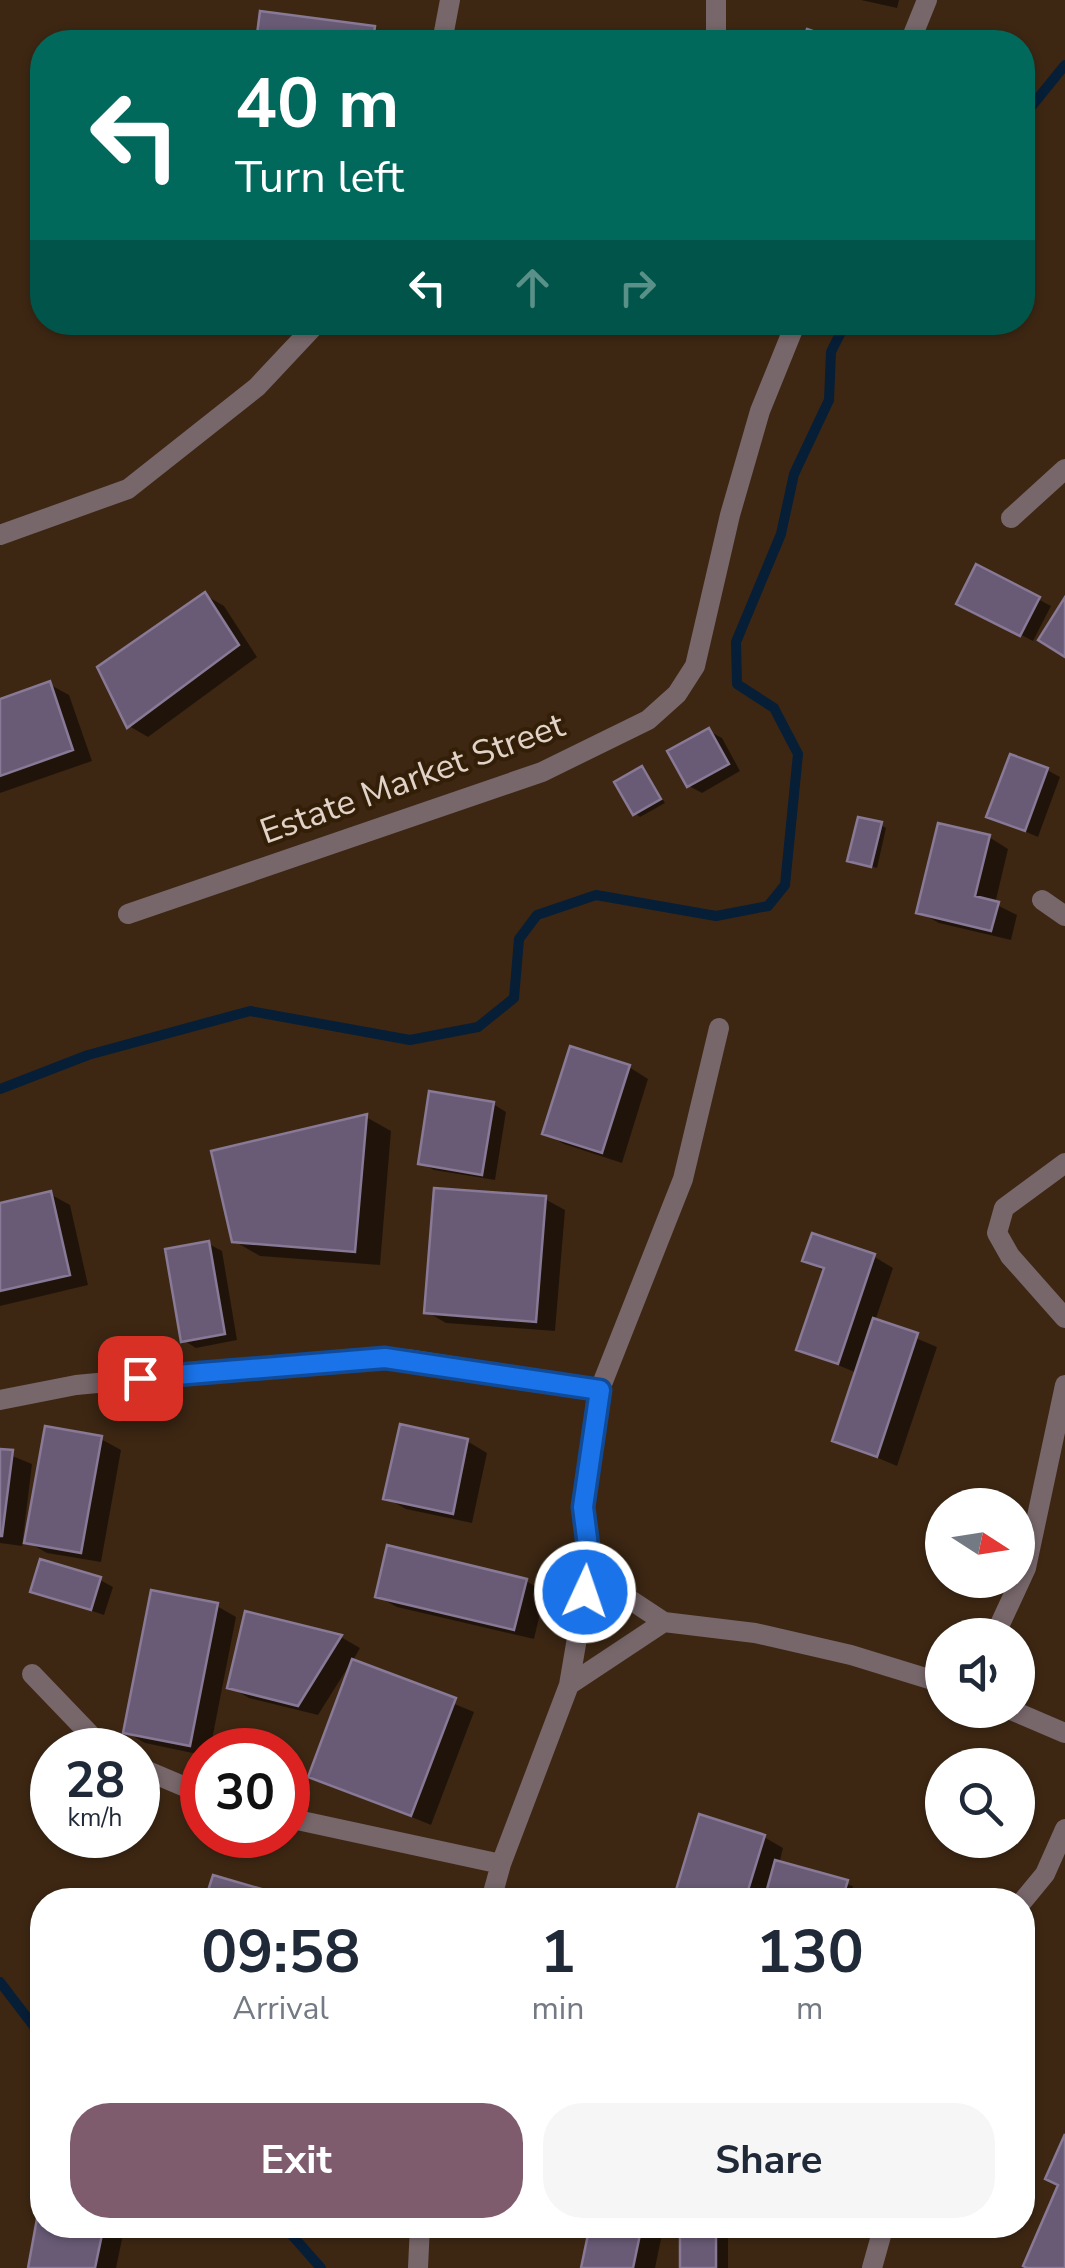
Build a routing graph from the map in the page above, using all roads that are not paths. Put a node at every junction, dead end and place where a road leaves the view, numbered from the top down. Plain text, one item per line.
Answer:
1 (450, 0) edge
2 (716, 0) edge
3 (927, 0) edge
4 (444, 30) edge
5 (716, 30) edge
6 (915, 30) edge
7 (306, 335) edge
8 (791, 335) edge
9 (1065, 468) edge
10 (1011, 518) dead end
11 (0, 536) edge
12 (1042, 900) dead end
13 (128, 914) dead end
14 (1065, 916) edge
15 (719, 1028) dead end
16 (1065, 1164) edge
17 (1065, 1318) edge
18 (1065, 1384) edge
19 (600, 1390) junction
20 (0, 1400) edge
21 (590, 1562) junction
22 (1002, 1618) edge
23 (664, 1622) junction
24 (32, 1674) dead end
25 (925, 1678) edge
26 (569, 1685) junction
27 (1035, 1720) edge
28 (84, 1728) edge
29 (1065, 1733) edge
30 (310, 1823) edge
31 (1065, 1829) edge
32 (501, 1864) junction
33 (494, 1888) edge
34 (1034, 1888) edge
35 (419, 2238) edge
36 (880, 2238) edge
37 (418, 2268) edge
38 (872, 2268) edge

1 - 4 street
2 - 5 street
3 - 6 street
7 - 11 street
8 - 13 street, Estate Market Street
9 - 10 street
12 - 14 street
15 - 19 street
16 - 17 street
18 - 22 street
19 - 20 street
19 - 21 street
21 - 23 street
21 - 26 street
23 - 25 street
23 - 26 street
24 - 28 street
26 - 32 street
27 - 29 street
30 - 32 street
31 - 34 street
32 - 33 street
35 - 37 street
36 - 38 street

